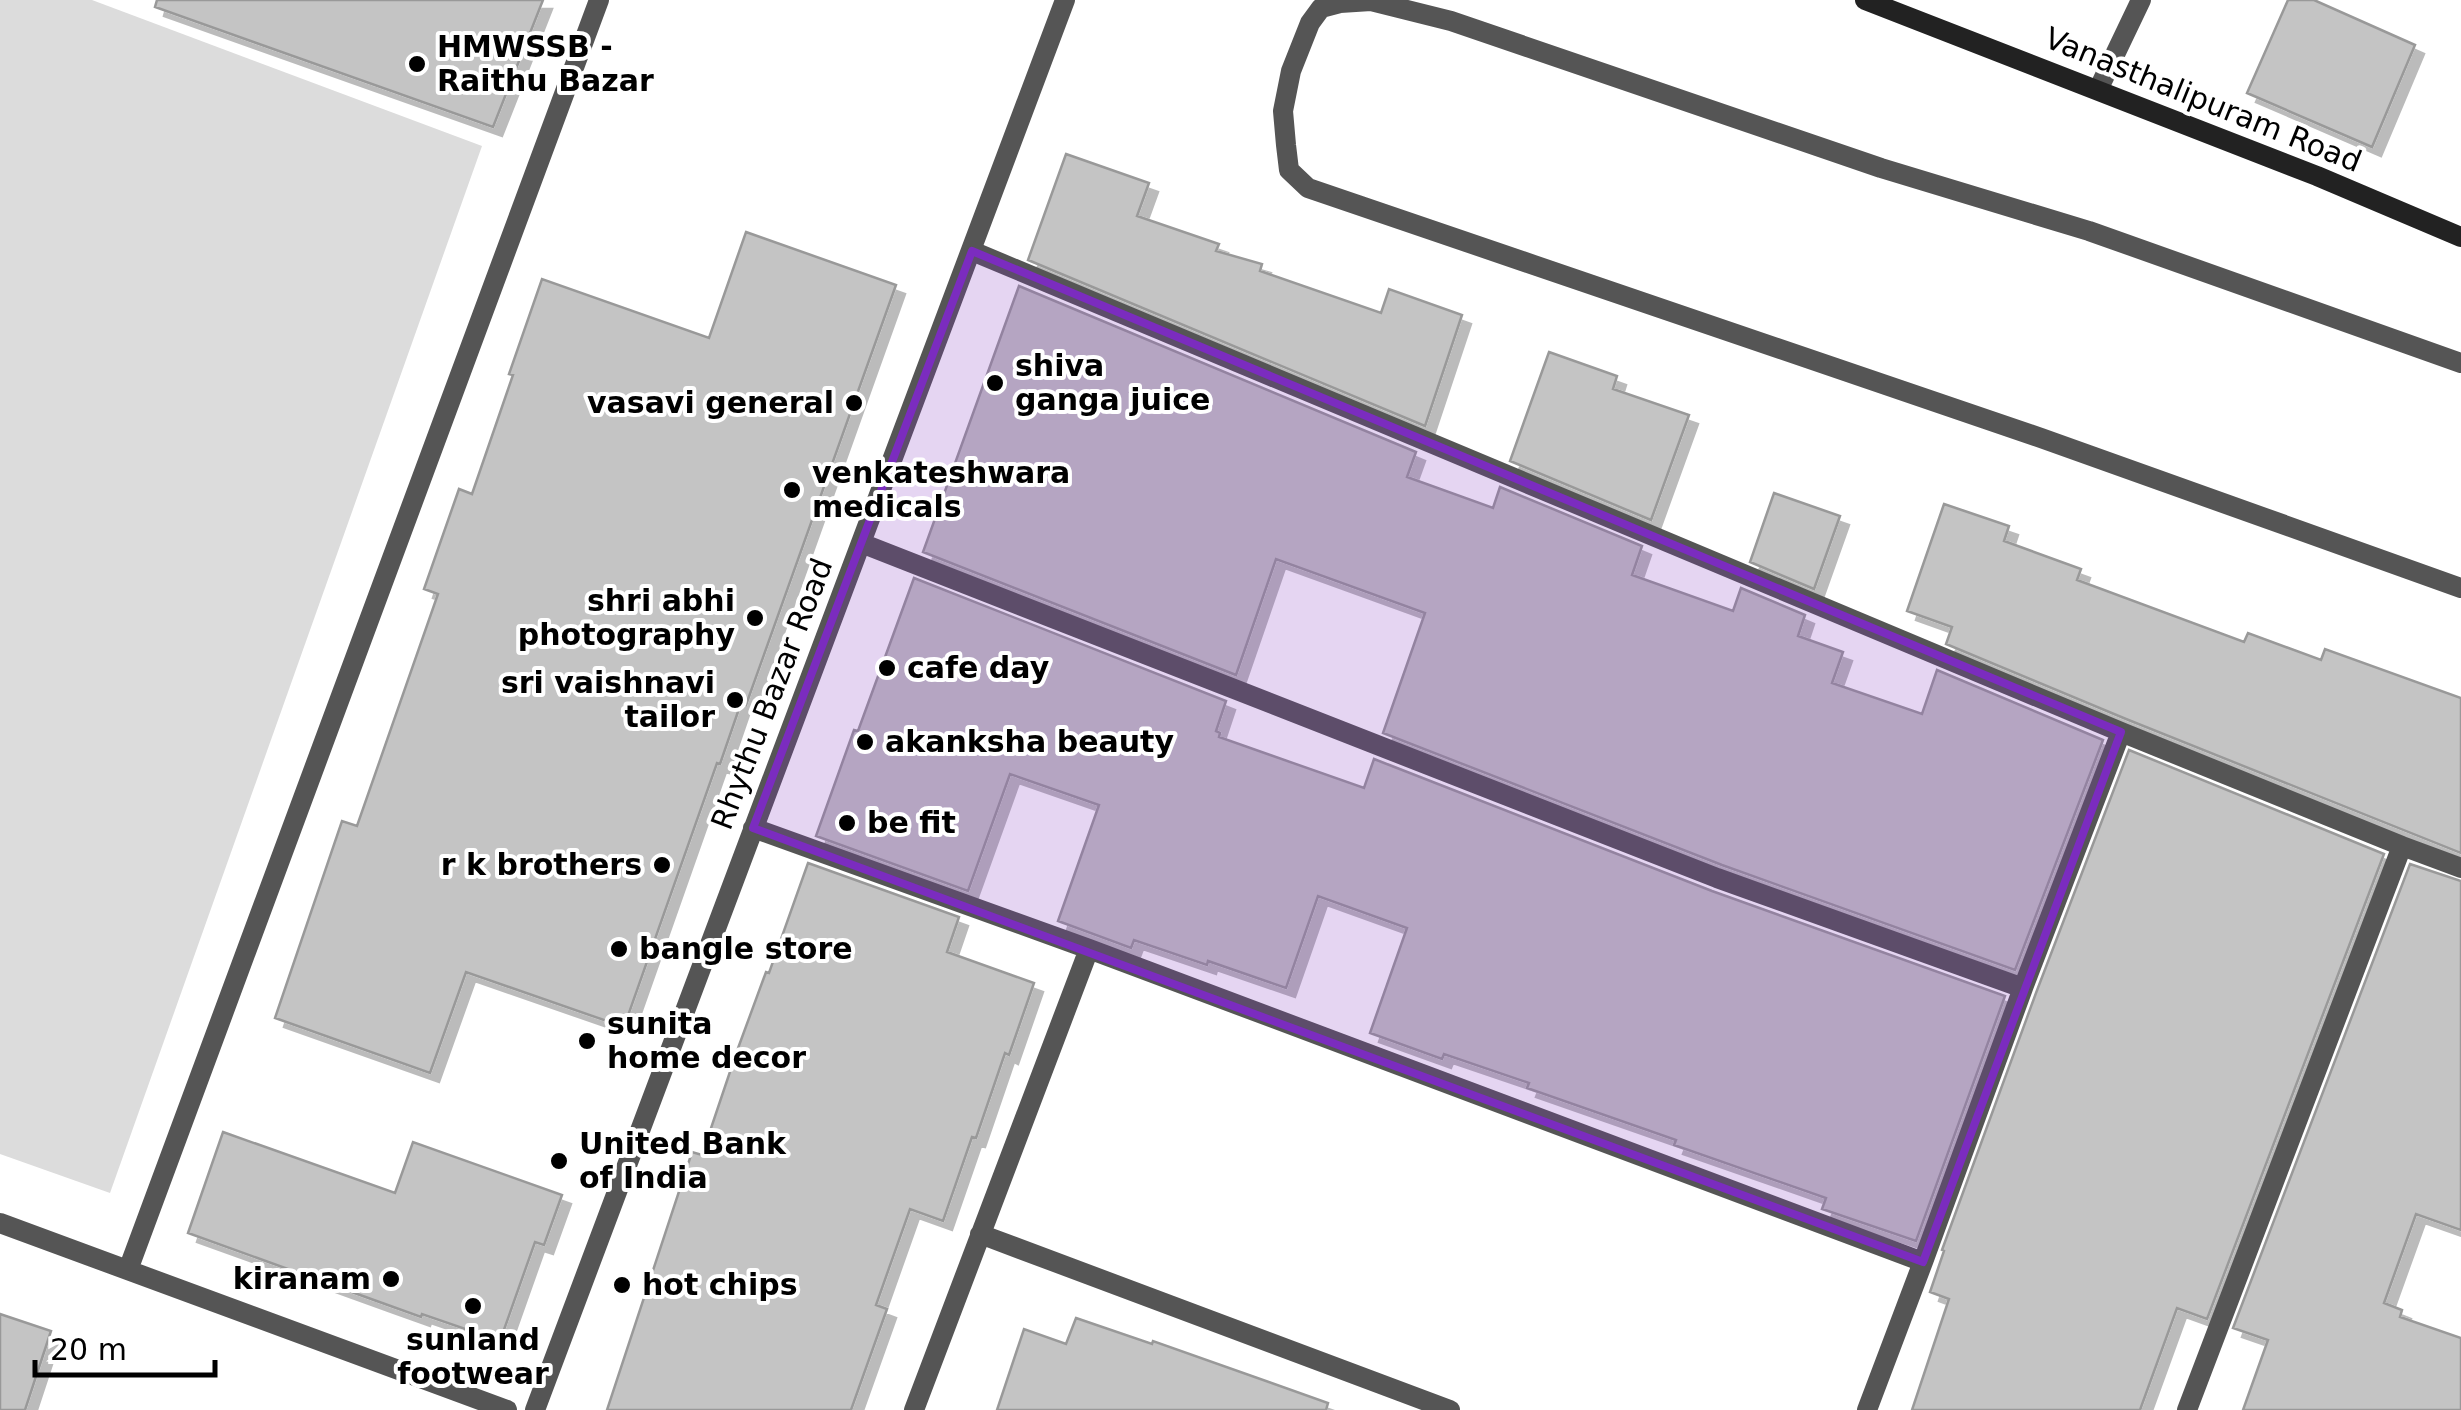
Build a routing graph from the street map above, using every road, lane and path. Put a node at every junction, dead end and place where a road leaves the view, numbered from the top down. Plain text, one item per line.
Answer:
1 (600, 0) edge
2 (1066, 0) edge
3 (1866, 0) edge
4 (2141, 0) edge
5 (2098, 90) junction
6 (2461, 237) edge
7 (972, 251) junction
8 (2461, 363) edge
9 (861, 543) junction
10 (2461, 588) edge
11 (2122, 732) junction
12 (754, 828) junction
13 (2402, 846) junction
14 (2461, 868) edge
15 (1089, 949) junction
16 (2023, 988) junction
17 (0, 1223) edge
18 (980, 1234) junction
19 (1923, 1262) junction
20 (128, 1270) junction
21 (508, 1410) edge
22 (535, 1410) edge
23 (914, 1410) edge
24 (1450, 1410) edge
25 (1867, 1410) edge
26 (2187, 1410) edge

1 - 20 street
2 - 7 street, Rhythu Bazar Road
3 - 5 street, Vanasthalipuram Road
4 - 5 street
5 - 6 street, Vanasthalipuram Road
7 - 9 street, Rhythu Bazar Road
7 - 11 street
8 - 10 street
9 - 12 street, Rhythu Bazar Road
9 - 16 street
11 - 13 street
11 - 16 street
12 - 15 street
12 - 22 street, Rhythu Bazar Road
13 - 14 street
13 - 26 street
15 - 18 street
15 - 19 street
16 - 19 street
17 - 20 street
18 - 23 street
18 - 24 street
19 - 25 street
20 - 21 street

